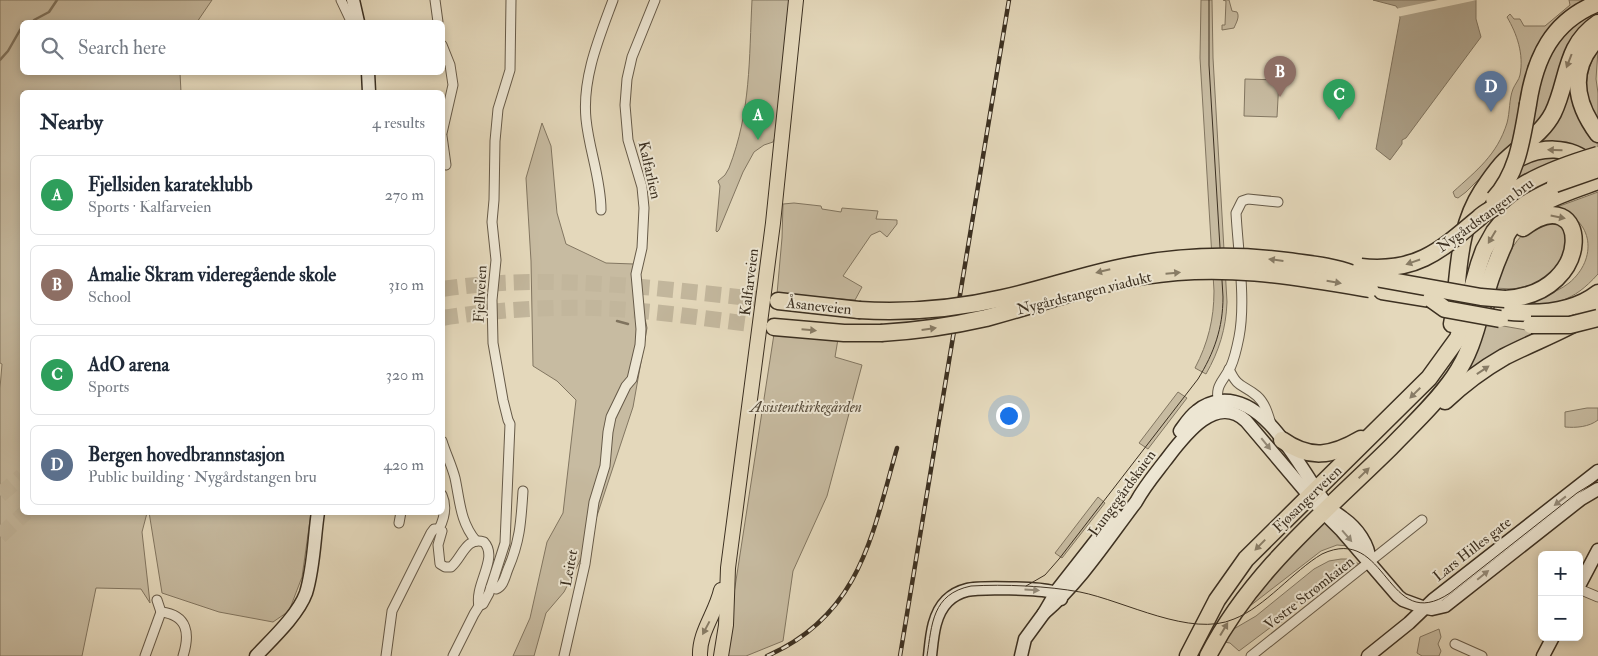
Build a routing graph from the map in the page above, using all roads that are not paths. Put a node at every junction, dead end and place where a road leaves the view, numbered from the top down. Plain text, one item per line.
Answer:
1 (341, 0) edge
2 (353, 0) edge
3 (435, 0) edge
4 (511, 0) edge
5 (613, 0) edge
6 (654, 0) edge
7 (796, 0) edge
8 (1598, 3) edge
9 (352, 20) edge
10 (357, 20) edge
11 (438, 20) edge
12 (1598, 23) edge
13 (1598, 38) edge
14 (445, 52) edge
15 (368, 75) edge
16 (369, 90) edge
17 (445, 121) edge
18 (1598, 134) edge
19 (1598, 155) edge
20 (445, 158) edge
21 (446, 165) dead end
22 (1598, 169) edge
23 (1496, 174) junction
24 (1598, 181) edge
25 (1559, 189) junction
26 (1278, 202) dead end
27 (601, 210) dead end
28 (1482, 215) junction
29 (1503, 246) junction
30 (1342, 270) junction
31 (1598, 281) edge
32 (1598, 293) edge
33 (778, 302) tunnel mouth
34 (1570, 306) junction
35 (859, 310) joint
36 (1503, 310) junction
37 (1598, 310) edge
38 (1598, 318) edge
39 (774, 327) tunnel mouth
40 (844, 333) joint
41 (1445, 355) junction
42 (1230, 369) junction
43 (1220, 407) junction
44 (1429, 409) junction
45 (1272, 427) junction
46 (1376, 431) junction
47 (1282, 440) junction
48 (445, 449) edge
49 (1285, 468) junction
50 (1598, 471) edge
51 (598, 486) joint
52 (1598, 489) edge
53 (523, 492) dead end
54 (1313, 493) junction
55 (1326, 509) junction
56 (1294, 511) junction
57 (318, 515) edge
58 (400, 515) edge
59 (443, 515) edge
60 (1422, 520) dead end
61 (399, 523) dead end
62 (439, 529) junction
63 (476, 541) junction
64 (1364, 541) junction
65 (1382, 550) junction
66 (1598, 550) edge
67 (1370, 562) junction
68 (728, 568) junction
69 (1583, 579) edge
70 (491, 587) junction
71 (1583, 589) edge
72 (1058, 596) junction
73 (1598, 597) edge
74 (157, 600) dead end
75 (479, 606) junction
76 (1425, 608) junction
77 (161, 612) junction
78 (1551, 641) edge
79 (1455, 644) dead end
80 (145, 656) edge
81 (183, 656) edge
82 (256, 656) edge
83 (386, 656) edge
84 (453, 656) edge
85 (564, 656) edge
86 (700, 656) edge
87 (721, 656) edge
88 (930, 656) edge
89 (1021, 656) edge
90 (1188, 656) edge
91 (1208, 656) edge
92 (1251, 656) edge
93 (1368, 656) edge
94 (1482, 656) edge
95 (1543, 656) edge

1 - 9 street
2 - 10 main road
3 - 11 street
4 - 70 street, Fjellveien
5 - 27 street
6 - 51 street, Kalfarlien
7 - 68 main road, Kalfarveien
8 - 28 highway, bridge
12 -> 23 highway
13 - 18 highway
14 - 17 street
15 - 16 main road
19 - 28 highway, Nygårdstangen bru, bridge
20 - 21 street
22 -> 23 highway
22 - 25 highway, bridge
23 - 41 highway
24 - 25 highway
25 - 29 highway
25 -> 41 highway, Fjøsangerveien
26 - 42 street
28 -> 30 highway, Nygårdstangen bru, bridge
29 -> 36 highway
29 - 44 highway
30 -> 35 highway, Nygårdstangen viadukt, bridge
30 - 36 highway, bridge
31 - 34 highway
32 - 34 highway
33 - 35 highway, Åsaneveien
34 - 36 highway
36 - 38 highway, bridge
40 -> 36 highway, Nygårdstangen viadukt, bridge
44 -> 37 highway
39 -> 40 highway, Åsaneveien
41 -> 46 highway, Fjøsangerveien
42 - 43 street
42 - 45 street
43 - 45 main road
43 -> 49 main road
43 - 72 main road, Lungegårdskaien
55 -> 44 highway, Fjøsangerveien
45 - 47 main road
46 - 47 highway
46 - 54 highway, Fjøsangerveien
47 - 54 main road
48 - 63 street
49 - 54 main road
49 - 56 main road
50 -> 76 main road, Lars Hilles gate
51 - 85 street, Leitet
76 -> 52 main road, Lars Hilles gate
53 - 70 street, Fjellveien
54 - 55 main road
54 - 56 highway, Fjøsangerveien
55 - 64 main road
55 -> 67 main road
91 -> 55 highway, Fjøsangerveien
56 -> 90 highway, Fjøsangerveien
57 - 82 main road
58 - 61 street
59 - 62 street
60 - 65 street, Vestre Strømkaien
62 - 63 street
62 - 83 street
63 - 75 street
64 - 65 street, Vestre Strømkaien
64 - 67 main road
65 - 67 street, Vestre Strømkaien
66 - 69 main road
67 - 76 main road
67 - 92 street, Vestre Strømkaien
68 -> 86 main road, Kalfarveien
68 - 87 main road, Kalfarveien
70 - 75 street, Fjellveien
71 - 73 street
88 -> 72 main road
72 - 89 main road, Lungegårdskaien
74 - 77 street
75 - 84 street, Fjellveien
76 - 93 main road, Lars Hilles gate
77 - 80 street
77 - 81 street
78 - 95 main road
79 - 94 street

